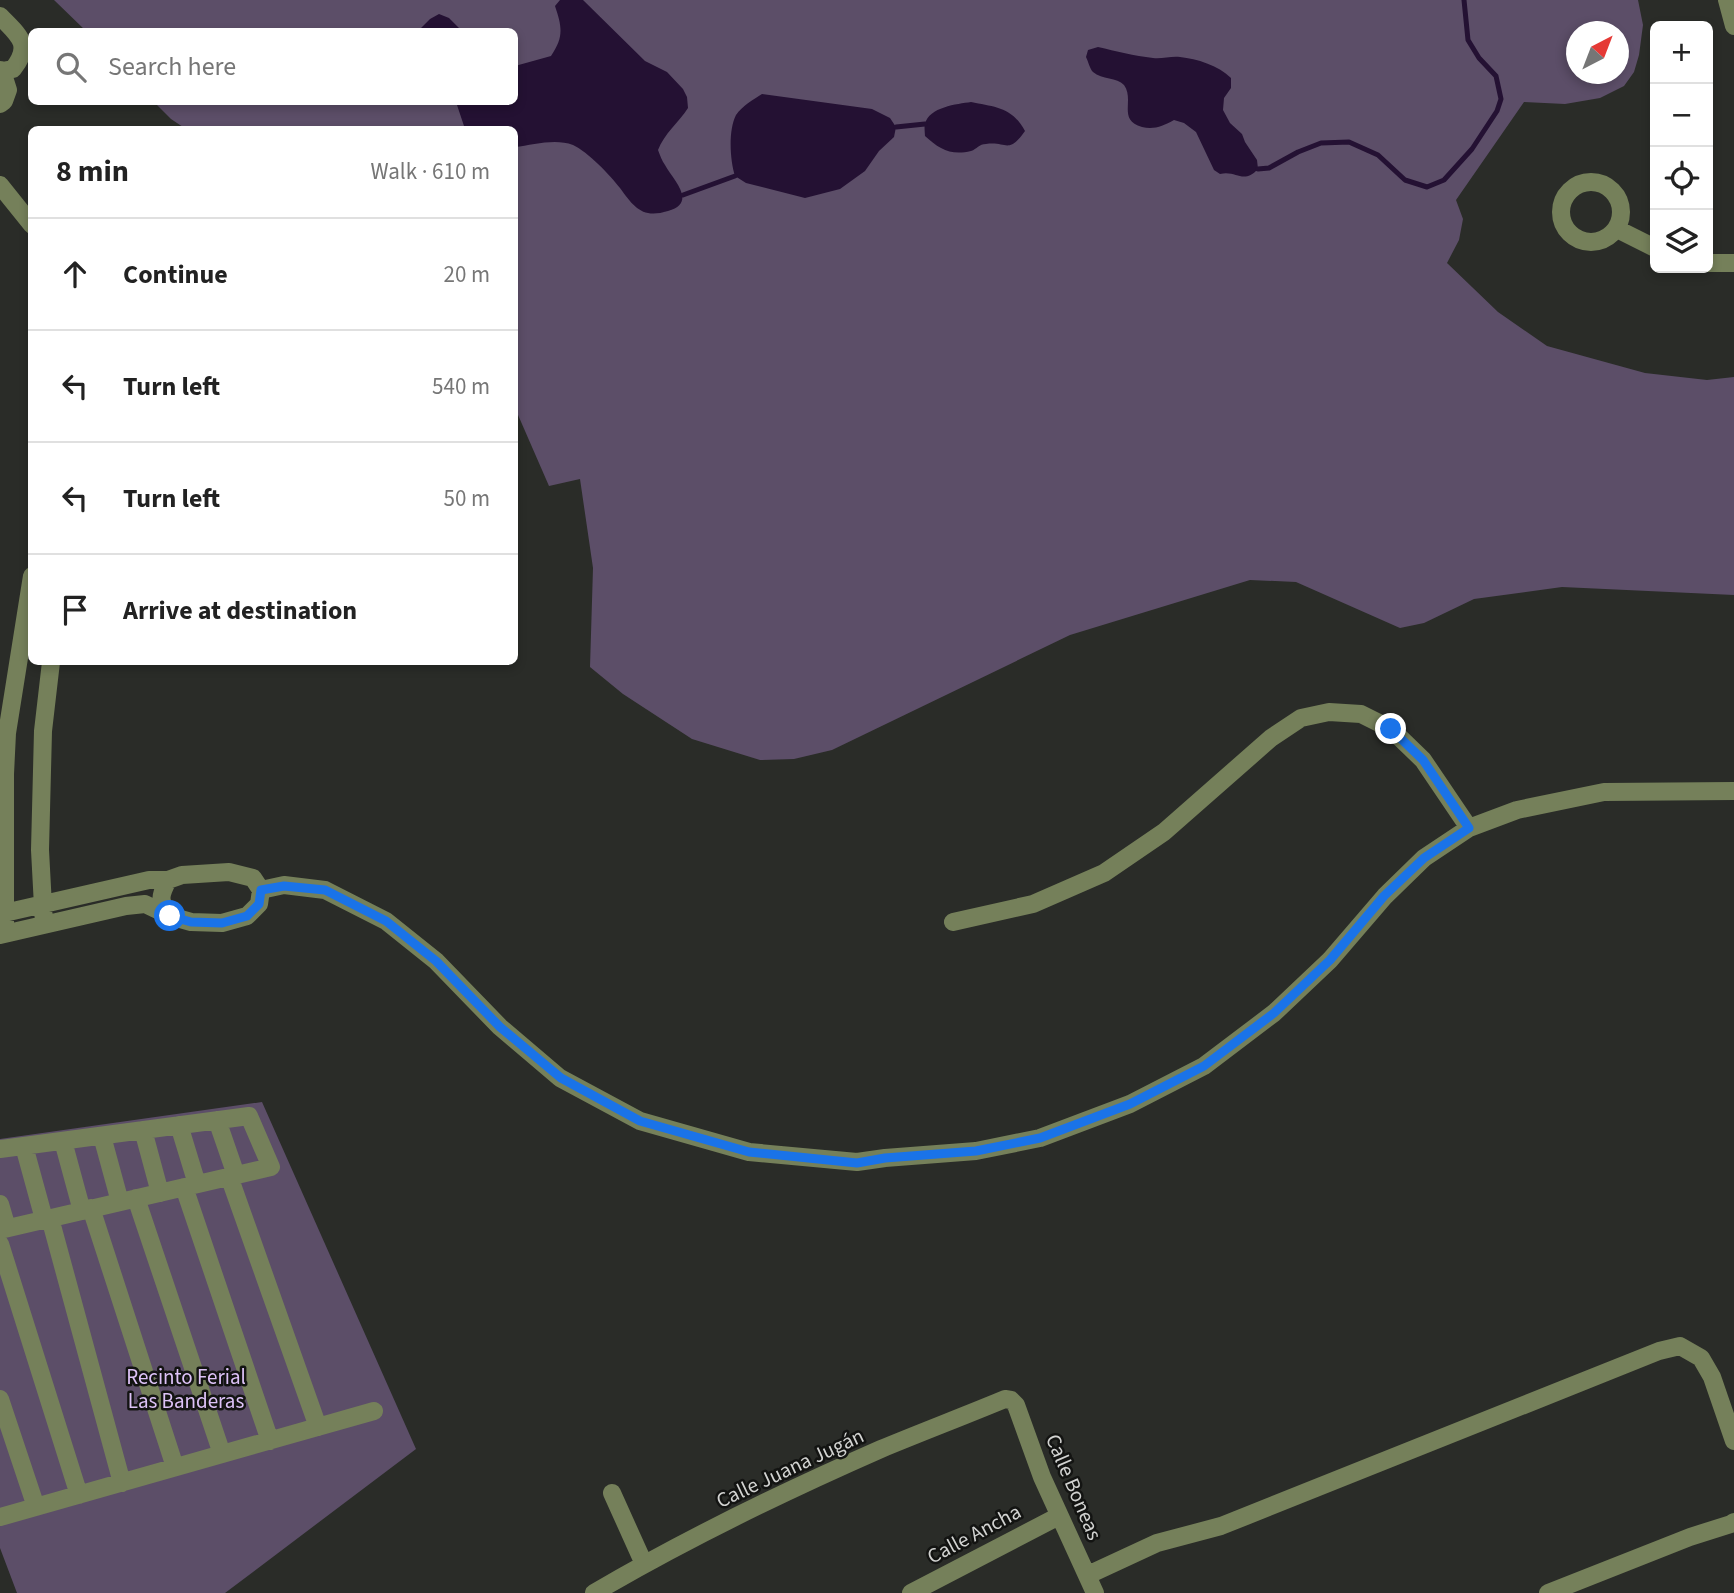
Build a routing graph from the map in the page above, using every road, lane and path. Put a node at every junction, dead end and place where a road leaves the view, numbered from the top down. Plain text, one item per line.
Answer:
1 (1727, 0) edge
2 (0, 16) edge
3 (1734, 26) edge
4 (1, 71) edge
5 (0, 104) edge
6 (0, 186) edge
7 (28, 220) edge
8 (1617, 229) dead end
9 (1650, 245) edge
10 (1713, 262) edge
11 (1734, 263) edge
12 (28, 602) edge
13 (51, 665) edge
14 (4, 734) edge
15 (1734, 791) edge
16 (1469, 828) junction
17 (168, 880) junction
18 (261, 890) junction
19 (42, 905) junction
20 (2, 914) edge
21 (170, 916) junction
22 (953, 922) dead end
23 (44, 925) junction
24 (2, 935) edge
25 (217, 1120) junction
26 (179, 1125) junction
27 (142, 1130) junction
28 (102, 1136) junction
29 (63, 1141) junction
30 (24, 1146) junction
31 (0, 1149) edge
32 (233, 1176) junction
33 (190, 1186) junction
34 (160, 1192) junction
35 (128, 1200) junction
36 (0, 1204) edge
37 (86, 1210) junction
38 (47, 1219) junction
39 (2, 1234) edge
40 (0, 1399) edge
41 (1011, 1400) joint
42 (374, 1411) dead end
43 (318, 1427) junction
44 (270, 1441) junction
45 (1734, 1441) edge
46 (222, 1454) junction
47 (175, 1467) junction
48 (122, 1483) junction
49 (612, 1493) dead end
50 (79, 1495) junction
51 (36, 1507) junction
52 (1059, 1516) junction
53 (0, 1517) edge
54 (1734, 1522) edge
55 (644, 1564) junction
56 (1088, 1587) edge
57 (594, 1593) edge
58 (911, 1593) edge
59 (1548, 1593) edge

1 - 3 street
2 - 4 street
4 - 5 street
6 - 7 street
8 - 9 street
10 - 11 street
12 - 14 street
13 - 19 street
14 - 20 street
15 - 16 street
16 - 18 street
16 - 22 street
17 - 18 street
17 - 19 street
17 - 21 street
18 - 21 street
19 - 20 street
19 - 23 street
20 - 24 street
21 - 23 street
23 - 24 street
25 - 26 street
25 - 32 street
25 - 32 street
26 - 27 street
26 - 33 street
27 - 28 street
27 - 34 street
28 - 29 street
28 - 35 street
29 - 30 street
29 - 37 street
30 - 31 street
30 - 38 street
32 - 33 street
32 - 43 street
33 - 34 street
33 - 44 street
34 - 35 street
35 - 37 street
35 - 46 street
36 - 39 street
37 - 38 street
37 - 47 street
38 - 39 street
38 - 48 street
39 - 50 street
40 - 51 street
41 - 52 street, Calle Boneas
41 - 55 street, Calle Juana Jugán
42 - 43 street
43 - 44 street
44 - 46 street
45 - 56 street
46 - 47 street
47 - 48 street
48 - 50 street
49 - 55 street
50 - 51 street
51 - 53 street
52 - 56 street, Calle Boneas
52 - 58 street, Calle Ancha
54 - 59 street
55 - 57 street, Calle Juana Jugán

